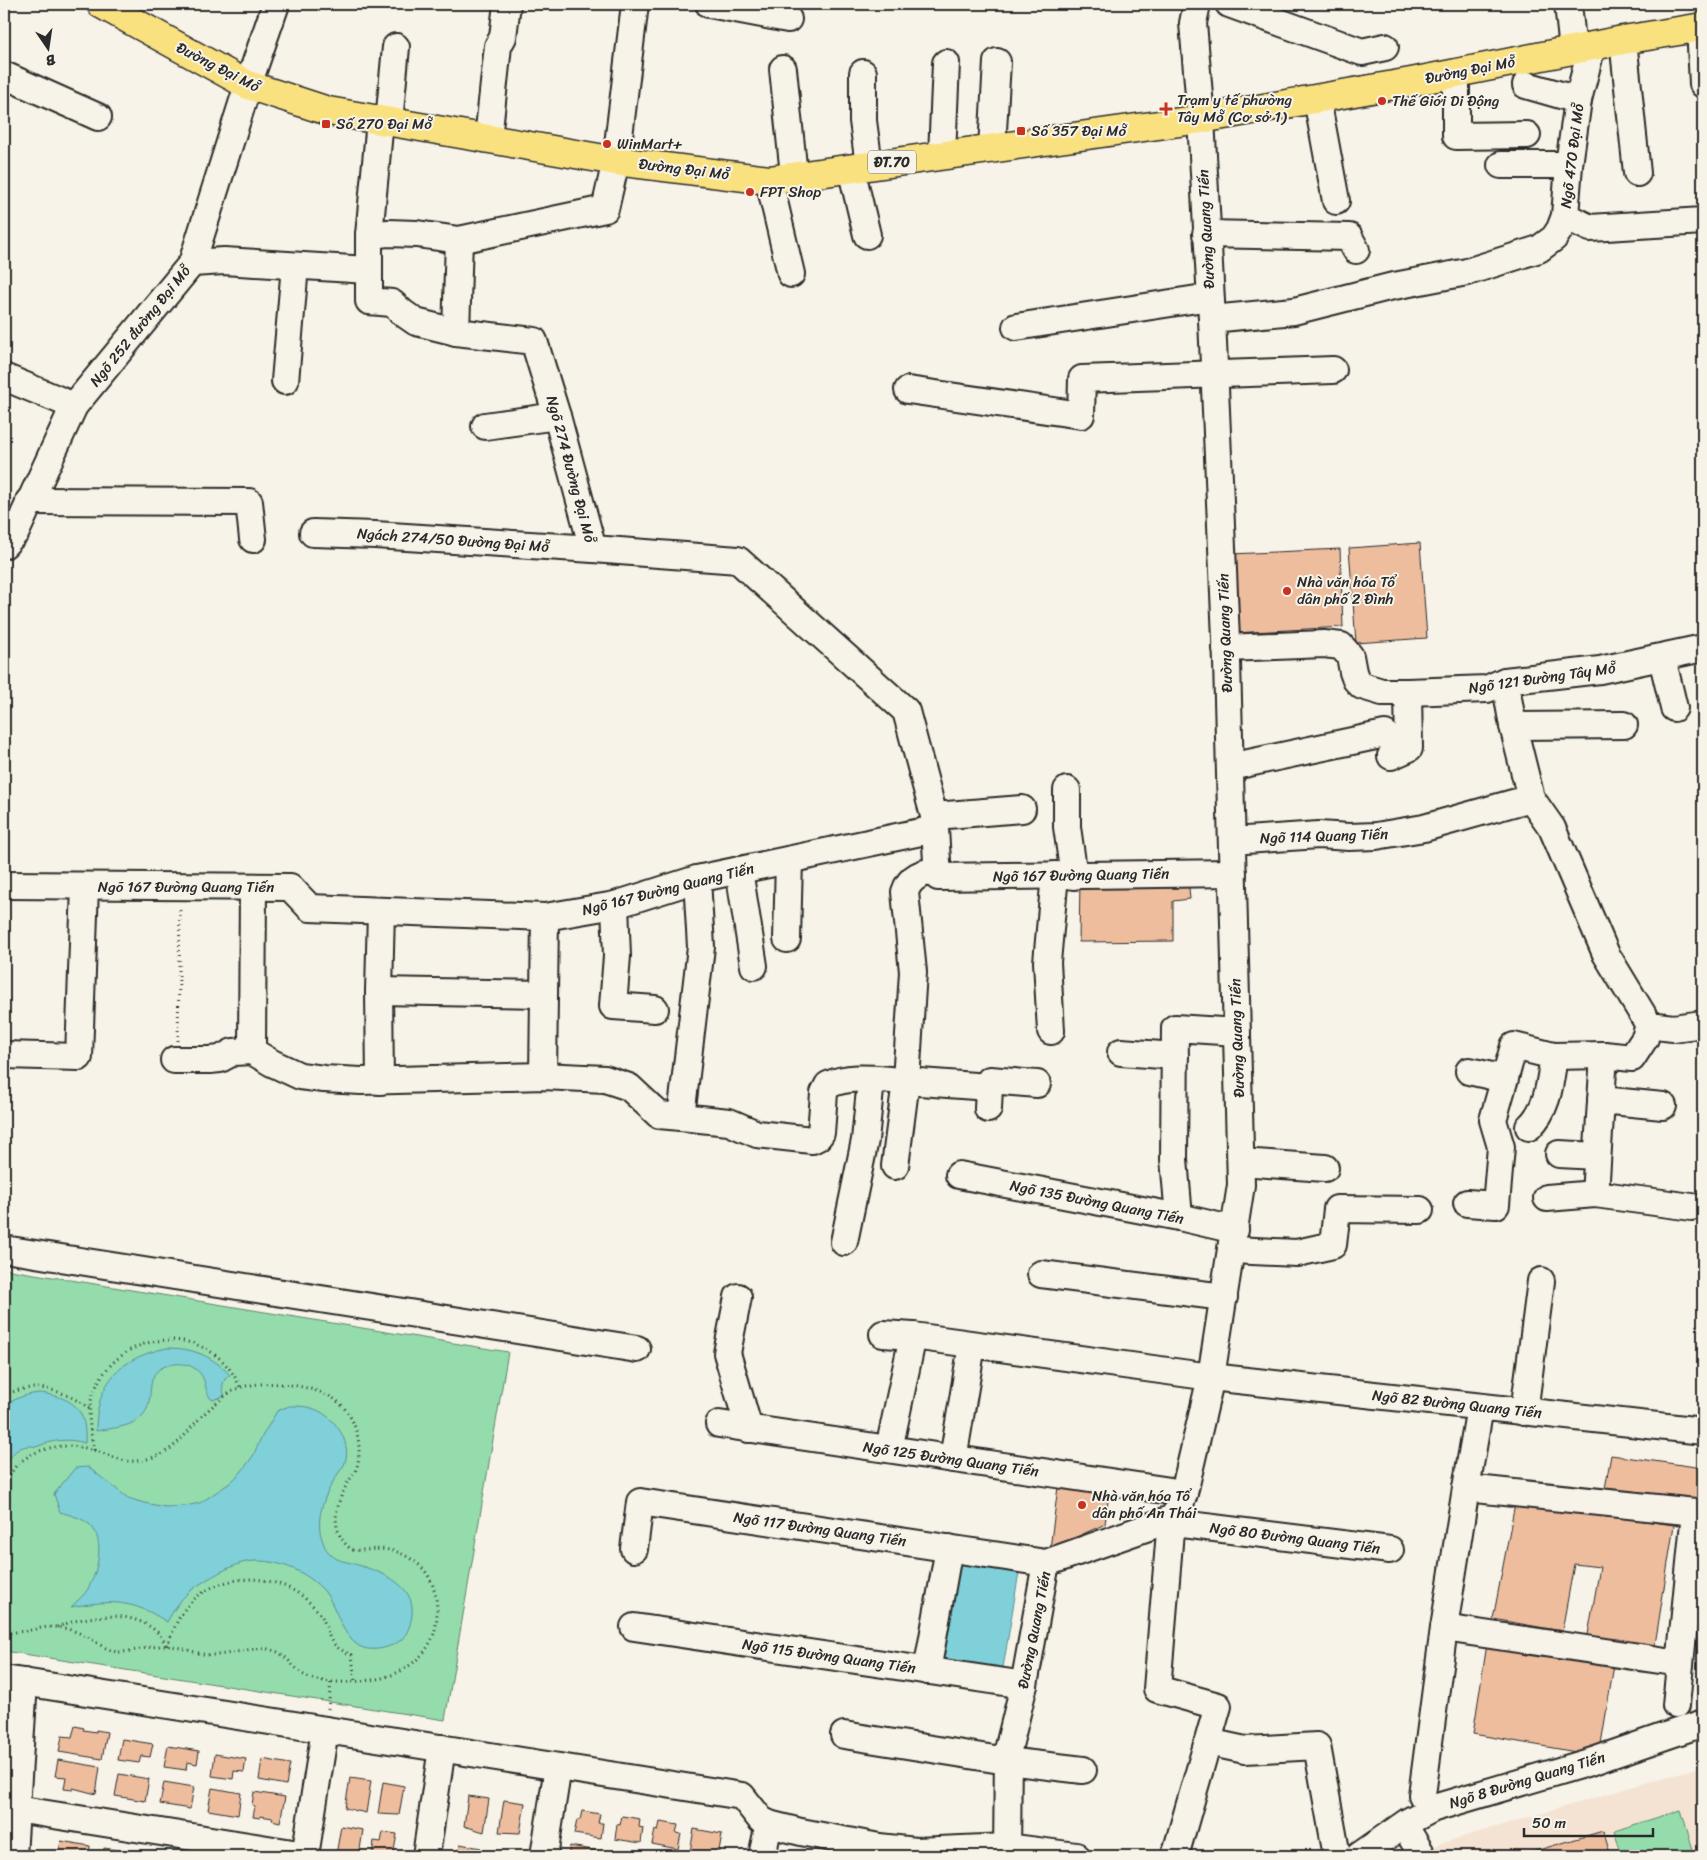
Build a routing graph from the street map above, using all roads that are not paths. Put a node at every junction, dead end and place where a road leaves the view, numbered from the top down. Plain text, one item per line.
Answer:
1 (101, 4) edge
2 (276, 4) edge
3 (507, 4) edge
4 (635, 4) edge
5 (709, 4) edge
6 (1197, 4) edge
7 (1229, 4) edge
8 (1568, 4) edge
9 (788, 19) dead end
10 (1702, 27) edge
11 (1623, 40) junction
12 (396, 47) dead end
13 (1385, 47) dead end
14 (1583, 48) junction
15 (997, 62) dead end
16 (946, 64) dead end
17 (783, 69) dead end
18 (863, 73) dead end
19 (1456, 73) junction
20 (4, 75) edge
21 (1703, 84) edge
22 (248, 85) junction
23 (1526, 85) dead end
24 (1317, 99) junction
25 (1578, 100) junction
26 (98, 117) dead end
27 (1201, 119) junction
28 (384, 122) junction
29 (1527, 135) dead end
30 (488, 139) junction
31 (992, 148) junction
32 (942, 155) junction
33 (616, 161) junction
34 (1501, 165) dead end
35 (1569, 165) junction
36 (860, 166) junction
37 (1637, 173) dead end
38 (782, 178) junction
39 (1336, 201) dead end
40 (1565, 216) junction
41 (1703, 221) edge
42 (1206, 234) junction
43 (370, 235) junction
44 (867, 236) dead end
45 (458, 240) junction
46 (1356, 250) dead end
47 (192, 263) junction
48 (295, 266) junction
49 (368, 270) junction
50 (791, 274) dead end
51 (1211, 308) junction
52 (1016, 327) dead end
53 (456, 332) junction
54 (1333, 370) dead end
55 (1214, 375) junction
56 (4, 377) edge
57 (285, 381) dead end
58 (908, 390) dead end
59 (74, 406) junction
60 (557, 416) junction
61 (485, 426) dead end
62 (29, 501) junction
63 (313, 533) dead end
64 (253, 539) dead end
65 (4, 545) edge
66 (593, 549) junction
67 (1226, 648) junction
68 (1703, 648) edge
69 (1662, 658) junction
70 (1505, 681) junction
71 (1408, 692) junction
72 (1674, 708) dead end
73 (1624, 725) dead end
74 (1513, 726) junction
75 (1230, 767) junction
76 (1067, 790) dead end
77 (1531, 798) junction
78 (1022, 809) dead end
79 (935, 823) junction
80 (1232, 840) junction
81 (789, 860) junction
82 (739, 870) junction
83 (937, 870) junction
84 (1233, 873) junction
85 (1065, 875) junction
86 (697, 879) junction
87 (4, 885) edge
88 (85, 886) junction
89 (253, 887) junction
90 (615, 905) junction
91 (381, 911) junction
92 (545, 917) junction
93 (787, 939) dead end
94 (754, 966) dead end
95 (379, 991) junction
96 (544, 994) junction
97 (655, 1009) dead end
98 (1703, 1024) edge
99 (1649, 1025) junction
100 (1051, 1031) dead end
101 (1237, 1032) junction
102 (252, 1050) junction
103 (1121, 1052) dead end
104 (4, 1055) edge
105 (176, 1055) road end
106 (1604, 1055) junction
107 (1175, 1056) junction
108 (1554, 1056) junction
109 (1469, 1071) dead end
110 (543, 1076) junction
111 (1505, 1079) junction
112 (871, 1080) junction
113 (380, 1081) junction
114 (906, 1081) junction
115 (1037, 1084) dead end
116 (1601, 1100) junction
117 (1662, 1106) dead end
118 (681, 1116) junction
119 (1529, 1127) dead end
120 (1559, 1154) dead end
121 (1597, 1156) junction
122 (1241, 1162) junction
123 (895, 1166) dead end
124 (1325, 1168) dead end
125 (959, 1175) dead end
126 (1595, 1194) junction
127 (1547, 1198) dead end
128 (1467, 1203) dead end
129 (1692, 1207) dead end
130 (1420, 1210) dead end
131 (1179, 1217) junction
132 (1233, 1240) junction
133 (844, 1242) dead end
134 (4, 1249) edge
135 (1041, 1274) dead end
136 (1541, 1281) dead end
137 (738, 1297) dead end
138 (1224, 1297) junction
139 (883, 1334) dead end
140 (913, 1336) junction
141 (972, 1344) junction
142 (637, 1349) dead end
143 (1210, 1377) junction
144 (1480, 1407) junction
145 (1524, 1412) junction
146 (719, 1424) dead end
147 (749, 1429) junction
148 (1703, 1431) edge
149 (889, 1450) junction
150 (953, 1459) junction
151 (1466, 1488) junction
152 (1184, 1493) junction
153 (1171, 1519) junction
154 (634, 1548) dead end
155 (949, 1548) junction
156 (1390, 1550) dead end
157 (1046, 1563) junction
158 (634, 1627) dead end
159 (1444, 1628) junction
160 (1680, 1663) junction
161 (927, 1671) junction
162 (14, 1681) edge
163 (1024, 1685) junction
164 (1676, 1705) dead end
165 (1703, 1723) edge
166 (325, 1730) junction
167 (844, 1735) dead end
168 (1208, 1742) junction
169 (442, 1748) junction
170 (1008, 1761) junction
171 (558, 1767) junction
172 (1083, 1770) dead end
173 (1422, 1795) dead end
174 (16, 1809) junction
175 (769, 1824) junction
176 (1404, 1825) junction
177 (1007, 1852) edge
178 (1421, 1853) dead end
179 (305, 1855) edge
180 (12, 1856) edge
181 (426, 1856) edge
182 (544, 1856) edge
183 (762, 1856) edge
184 (1076, 1856) edge
185 (1175, 1856) edge
186 (1337, 1856) edge
187 (1359, 1856) edge

1 - 22 main road, Đường Đại Mỗ / ĐT.70
2 - 22 street, Ngõ 252 đường Đại Mỗ
3 - 30 street
4 - 33 street
5 - 9 street
6 - 27 street, Đường Quang Tiến
7 - 13 street
8 - 14 street
10 - 11 main road, Đường Đại Mỗ / ĐT.70
10 - 21 street
11 - 14 main road, Đường Đại Mỗ / ĐT.70
11 - 37 street
12 - 28 street, Ngõ 274 Đường Đại Mỗ
14 - 19 main road, Đường Đại Mỗ / ĐT.70
14 - 25 street, Ngõ 470 Đại Mỗ
15 - 31 street
16 - 32 street
17 - 38 street
18 - 36 street
19 - 24 main road, Đường Đại Mỗ / ĐT.70
19 - 29 street
20 - 26 street
22 - 28 main road, Đường Đại Mỗ / ĐT.70
22 - 47 street, Ngõ 252 đường Đại Mỗ
23 - 25 street
24 - 27 main road, Đường Đại Mỗ / ĐT.70
24 - 39 street
25 - 35 street, Ngõ 470 Đại Mỗ
27 - 31 main road, Đường Đại Mỗ / ĐT.70
27 - 42 street, Đường Quang Tiến
28 - 30 main road, Đường Đại Mỗ / ĐT.70
28 - 43 street, Ngõ 274 Đường Đại Mỗ
30 - 33 main road, Đường Đại Mỗ / ĐT.70
31 - 32 main road, Đường Đại Mỗ / ĐT.70
32 - 36 main road, Đường Đại Mỗ / ĐT.70
33 - 38 main road, Đường Đại Mỗ / ĐT.70
33 - 45 street
34 - 35 street
35 - 40 street, Ngõ 470 Đại Mỗ
36 - 38 main road, Đường Đại Mỗ / ĐT.70
36 - 44 street
38 - 50 street
40 - 41 street, Ngõ 470 Đại Mỗ
40 - 51 street
42 - 46 street
42 - 51 street, Đường Quang Tiến
43 - 45 street
43 - 49 street, Ngõ 274 Đường Đại Mỗ
45 - 53 street
47 - 48 street
47 - 59 street, Ngõ 252 đường Đại Mỗ
48 - 49 street
48 - 57 street
49 - 53 street, Ngõ 274 Đường Đại Mỗ
51 - 52 street
51 - 55 street, Đường Quang Tiến
53 - 60 street, Ngõ 274 Đường Đại Mỗ
54 - 55 street
55 - 58 street
55 - 67 street, Đường Quang Tiến
56 - 59 street
59 - 62 street, Ngõ 252 đường Đại Mỗ
60 - 61 street
60 - 66 street, Ngõ 274 Đường Đại Mỗ
62 - 64 street
62 - 65 street, Ngõ 252 đường Đại Mỗ
63 - 66 street, Ngách 274/50 Đường Đại Mỗ
66 - 79 street, Ngõ 274 Đường Đại Mỗ
67 - 71 street, Ngõ 121 Đường Tây Mỗ
67 - 75 street, Đường Quang Tiến
68 - 69 street, Ngõ 121 Đường Tây Mỗ
69 - 70 street, Ngõ 121 Đường Tây Mỗ
69 - 72 street
70 - 71 street, Ngõ 121 Đường Tây Mỗ
70 - 74 street
71 - 75 street
73 - 74 street
74 - 77 street
75 - 80 street, Đường Quang Tiến
76 - 85 street
77 - 80 street, Ngõ 114 Quang Tiến
77 - 99 street
78 - 79 street, Ngõ 167 Đường Quang Tiến
79 - 81 street, Ngõ 167 Đường Quang Tiến
79 - 83 street
80 - 84 street, Đường Quang Tiến
81 - 82 street, Ngõ 167 Đường Quang Tiến
81 - 93 street
82 - 86 street, Ngõ 167 Đường Quang Tiến
82 - 94 street
83 - 85 street, Ngõ 167 Đường Quang Tiến
83 - 114 street
84 - 85 street, Ngõ 167 Đường Quang Tiến
84 - 101 street, Đường Quang Tiến
85 - 100 street
86 - 90 street, Ngõ 167 Đường Quang Tiến
86 - 118 street
87 - 88 street, Ngõ 167 Đường Quang Tiến
88 - 89 street, Ngõ 167 Đường Quang Tiến
88 - 104 street
89 - 91 street, Ngõ 167 Đường Quang Tiến
89 - 102 street
90 - 92 street, Ngõ 167 Đường Quang Tiến
90 - 97 street
91 - 92 street, Ngõ 167 Đường Quang Tiến
91 - 95 street
92 - 96 street
95 - 96 street
95 - 113 street
96 - 110 street
98 - 99 street
99 - 106 street
101 - 107 street
101 - 122 street, Đường Quang Tiến
102 - 105 street
102 - 113 street
103 - 107 street
106 - 108 street
106 - 116 street
107 - 131 street
108 - 111 street
108 - 119 street
109 - 111 street
110 - 113 street
110 - 118 street
111 - 128 street
112 - 114 street
112 - 118 street
112 - 133 street
114 - 115 street
114 - 123 street
116 - 117 street
116 - 121 street
120 - 121 street
121 - 126 street
122 - 124 street
122 - 132 street, Đường Quang Tiến
125 - 131 street, Ngõ 135 Đường Quang Tiến
126 - 127 street
126 - 129 street
130 - 132 street, Ngõ 135 Đường Quang Tiến
131 - 132 street, Ngõ 135 Đường Quang Tiến
132 - 138 street, Đường Quang Tiến
134 - 142 street
135 - 138 street
136 - 145 street
137 - 147 street
138 - 143 street, Đường Quang Tiến
139 - 140 street, Ngõ 82 Đường Quang Tiến
140 - 141 street, Ngõ 82 Đường Quang Tiến
140 - 149 street
141 - 143 street, Ngõ 82 Đường Quang Tiến
141 - 150 street
143 - 144 street, Ngõ 82 Đường Quang Tiến
143 - 152 street, Đường Quang Tiến
144 - 145 street, Ngõ 82 Đường Quang Tiến
144 - 151 street
145 - 148 street, Ngõ 82 Đường Quang Tiến
146 - 147 street, Ngõ 125 Đường Quang Tiến
147 - 149 street, Ngõ 125 Đường Quang Tiến
149 - 150 street, Ngõ 125 Đường Quang Tiến
150 - 152 street, Ngõ 125 Đường Quang Tiến
151 - 159 street
151 - 160 street
152 - 153 street, Đường Quang Tiến
153 - 156 street, Ngõ 80 Đường Quang Tiến
153 - 157 street, Đường Quang Tiến
153 - 168 street
154 - 155 street, Ngõ 117 Đường Quang Tiến
155 - 157 street, Ngõ 117 Đường Quang Tiến
155 - 161 street
157 - 163 street, Đường Quang Tiến
158 - 161 street, Ngõ 115 Đường Quang Tiến
159 - 160 street
159 - 173 street
160 - 164 street
161 - 163 street, Ngõ 115 Đường Quang Tiến
162 - 166 street
162 - 174 street
163 - 170 street, Đường Quang Tiến
165 - 176 street, Ngõ 8 Đường Quang Tiến
166 - 169 street
166 - 179 street
167 - 170 street
168 - 185 street
168 - 186 street
169 - 171 street
169 - 181 street
170 - 172 street
170 - 177 street, Đường Quang Tiến
171 - 175 street
171 - 182 street
174 - 179 street
174 - 180 street
175 - 177 street
175 - 183 street
176 - 178 street
176 - 187 street, Ngõ 8 Đường Quang Tiến
177 - 184 street

